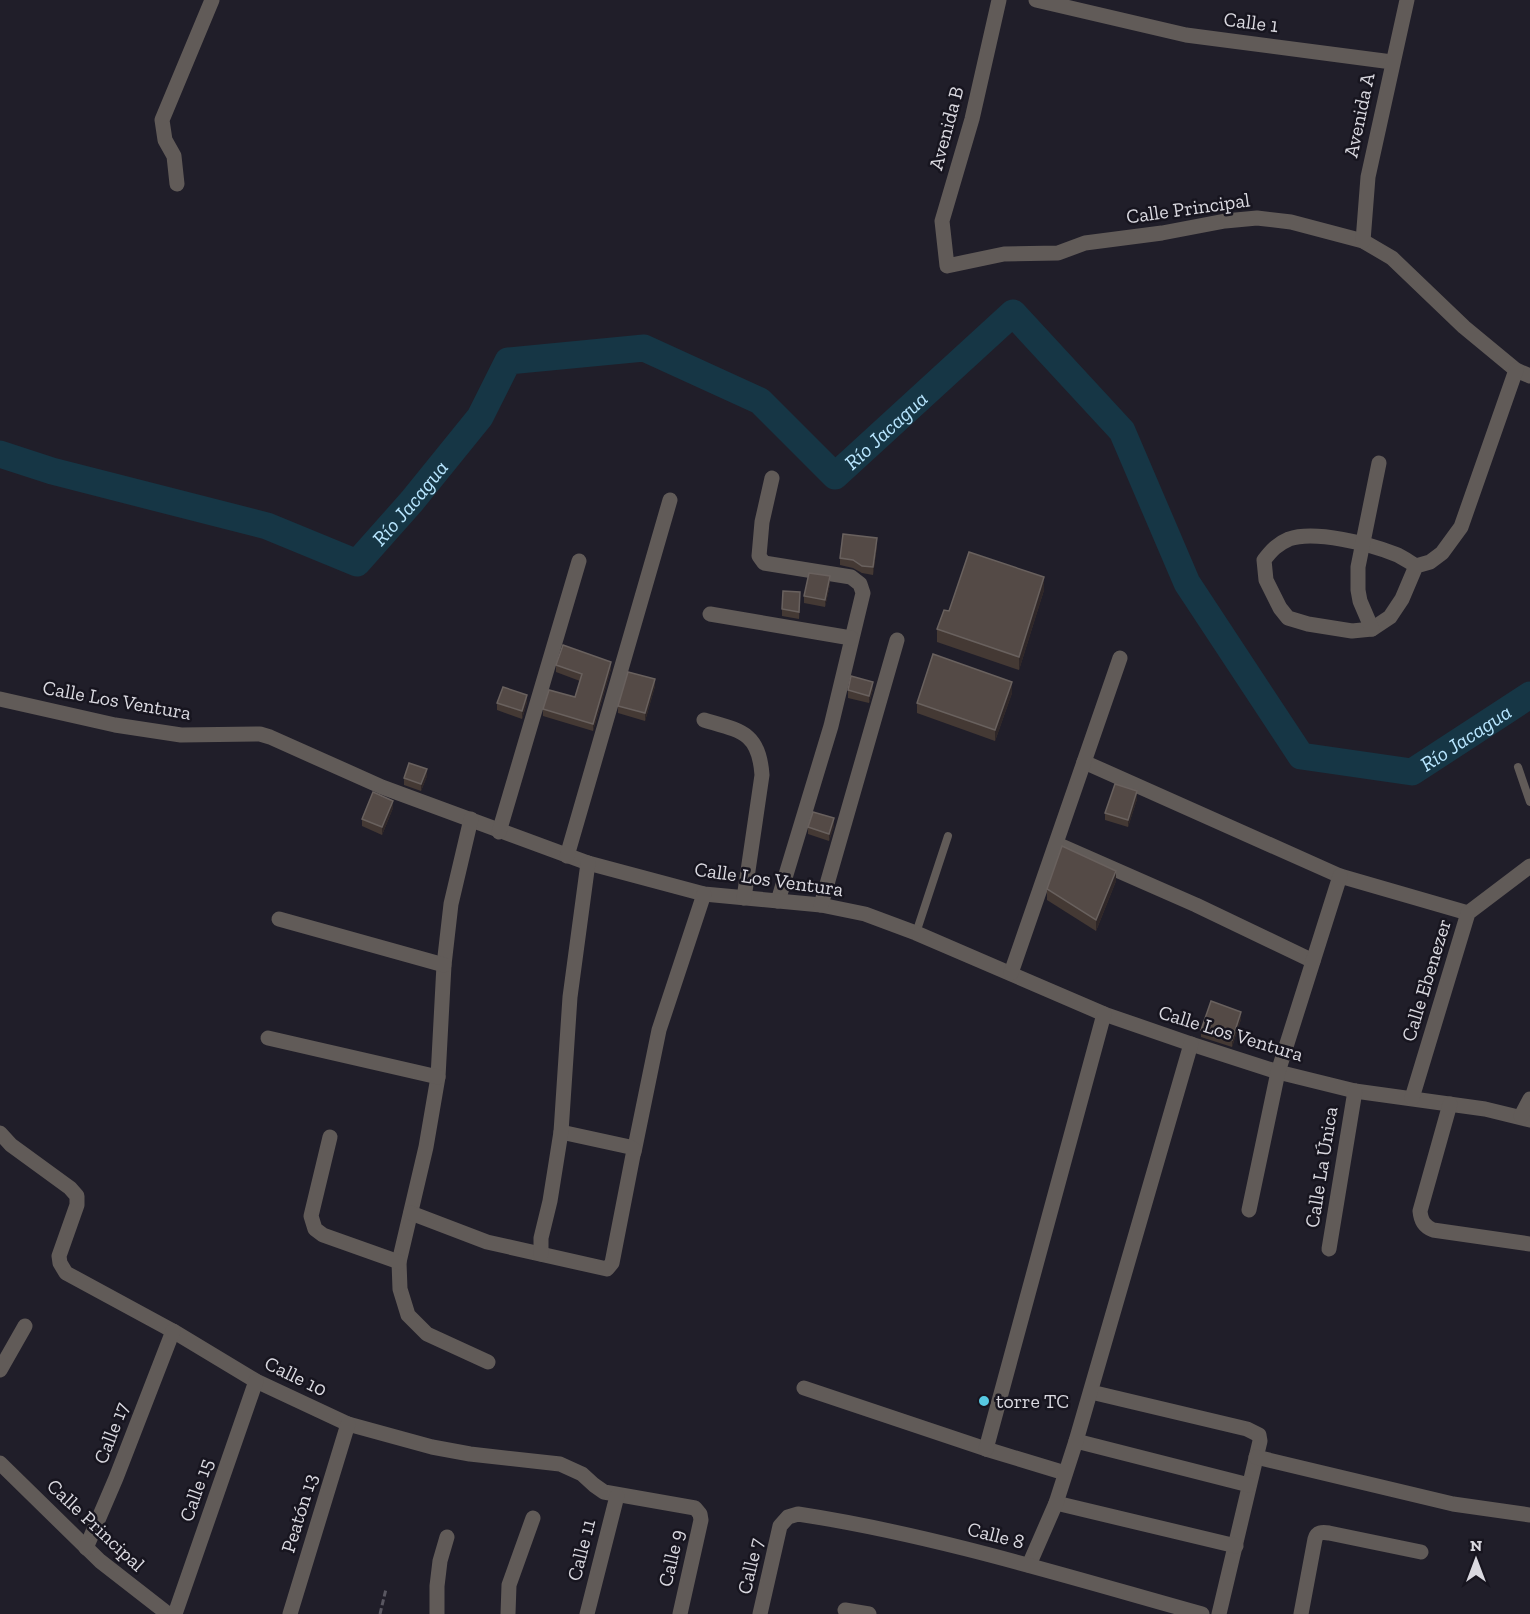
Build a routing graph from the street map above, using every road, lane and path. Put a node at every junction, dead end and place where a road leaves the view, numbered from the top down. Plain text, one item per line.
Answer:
1 (212, 0) edge
2 (999, 0) edge
3 (1036, 0) edge
4 (1407, 0) edge
5 (1392, 62) junction
6 (177, 184) dead end
7 (1363, 241) junction
8 (947, 266) joint
9 (1523, 373) edge
10 (1379, 463) dead end
11 (772, 478) dead end
12 (670, 500) dead end
13 (1363, 545) junction
14 (579, 561) dead end
15 (1416, 566) junction
16 (710, 614) dead end
17 (1372, 630) junction
18 (851, 638) junction
19 (897, 640) dead end
20 (1120, 658) dead end
21 (0, 699) edge
22 (704, 720) dead end
23 (1084, 762) junction
24 (1518, 767) dead end
25 (1530, 802) edge
26 (471, 819) junction
27 (499, 832) junction
28 (948, 836) dead end
29 (1057, 844) junction
30 (567, 856) junction
31 (588, 863) junction
32 (1530, 866) edge
33 (1340, 876) junction
34 (704, 894) junction
35 (744, 898) junction
36 (778, 901) junction
37 (821, 905) junction
38 (1468, 913) junction
39 (279, 919) dead end
40 (916, 933) junction
41 (1313, 961) junction
42 (444, 965) junction
43 (1011, 973) junction
44 (1104, 1014) junction
45 (268, 1038) dead end
46 (1191, 1044) junction
47 (1278, 1072) junction
48 (438, 1077) junction
49 (1355, 1091) junction
50 (1412, 1098) junction
51 (1530, 1099) edge
52 (1450, 1104) junction
53 (1525, 1118) edge
54 (561, 1132) junction
55 (0, 1133) edge
56 (330, 1137) dead end
57 (634, 1152) junction
58 (1249, 1210) dead end
59 (411, 1213) junction
60 (1530, 1244) edge
61 (1329, 1249) dead end
62 (541, 1254) junction
63 (399, 1262) junction
64 (25, 1326) dead end
65 (173, 1331) junction
66 (488, 1362) dead end
67 (0, 1370) edge
68 (256, 1381) junction
69 (804, 1388) dead end
70 (1091, 1392) junction
71 (348, 1424) junction
72 (1076, 1441) junction
73 (986, 1449) junction
74 (1256, 1457) junction
75 (0, 1463) edge
76 (1065, 1473) junction
77 (1249, 1485) junction
78 (617, 1496) junction
79 (1056, 1503) junction
80 (698, 1511) joint
81 (1530, 1515) edge
82 (533, 1518) dead end
83 (780, 1526) joint
84 (447, 1537) dead end
85 (1236, 1546) junction
86 (86, 1548) junction
87 (1421, 1552) dead end
88 (1029, 1565) junction
89 (386, 1589) dead end
90 (845, 1610) dead end
91 (168, 1614) edge
92 (175, 1614) edge
93 (290, 1614) edge
94 (380, 1614) edge
95 (438, 1614) edge
96 (508, 1614) edge
97 (587, 1614) edge
98 (680, 1614) edge
99 (760, 1614) edge
100 (869, 1614) edge
101 (1202, 1614) edge
102 (1220, 1614) edge
103 (1301, 1614) edge

1 - 6 street
2 - 8 street, Avenida B
3 - 5 street, Calle 1
4 - 5 street, Avenida A
5 - 7 street, Avenida A
7 - 8 street, Calle Principal
7 - 9 street, Calle Principal
9 - 15 street
10 - 13 street
11 - 18 street
12 - 30 street
13 - 15 street
13 - 17 street
13 - 17 street
14 - 27 street
15 - 17 street
16 - 18 street
18 - 36 street
19 - 37 street
20 - 23 street
21 - 26 street, Calle Los Ventura
22 - 35 street
23 - 29 street
23 - 33 street
24 - 25 lane
26 - 27 street, Calle Los Ventura
26 - 42 street
27 - 30 street, Calle Los Ventura
28 - 40 lane
29 - 41 street
29 - 43 street
30 - 31 street, Calle Los Ventura
31 - 34 street, Calle Los Ventura
31 - 54 street
32 - 38 street, Calle Ebenezer
33 - 38 street
33 - 41 street
34 - 35 street, Calle Los Ventura
34 - 57 street
35 - 36 street, Calle Los Ventura
36 - 37 street, Calle Los Ventura
37 - 40 street, Calle Los Ventura
38 - 50 street, Calle Ebenezer
39 - 42 street
40 - 43 street, Calle Los Ventura
41 - 47 street
42 - 48 street
43 - 44 street, Calle Los Ventura
44 - 46 street, Calle Los Ventura
44 - 73 street
45 - 48 street
46 - 47 street, Calle Los Ventura
46 - 70 street
47 - 49 street, Calle Los Ventura
47 - 58 street
48 - 59 street
49 - 50 street, Calle Los Ventura
49 - 61 street, Calle La Única
50 - 52 street, Calle Los Ventura
51 - 53 street
52 - 53 street, Calle Los Ventura
52 - 60 street
54 - 57 street
54 - 62 street
55 - 65 street, Calle 10
56 - 63 street
57 - 62 street
59 - 62 street
59 - 63 street
63 - 66 street
64 - 67 street
65 - 68 street, Calle 10
65 - 86 street, Calle 17
68 - 71 street, Calle 10
68 - 92 street, Calle 15
69 - 73 street
70 - 72 street
70 - 74 street
71 - 78 street, Calle 10
71 - 93 street, Peatón 13
72 - 76 street
72 - 77 street
73 - 76 street
74 - 77 street
74 - 81 street
75 - 86 street, Calle Principal
76 - 79 street
77 - 85 street
78 - 80 street, Calle 10
78 - 97 street, Calle 11
79 - 85 street
79 - 88 street
80 - 98 street, Calle 9
82 - 96 street
83 - 88 street, Calle 8
83 - 99 street, Calle 7
84 - 95 street
85 - 102 street
86 - 91 street, Calle Principal
87 - 103 street
88 - 101 street, Calle 8
89 - 94 path
90 - 100 street

